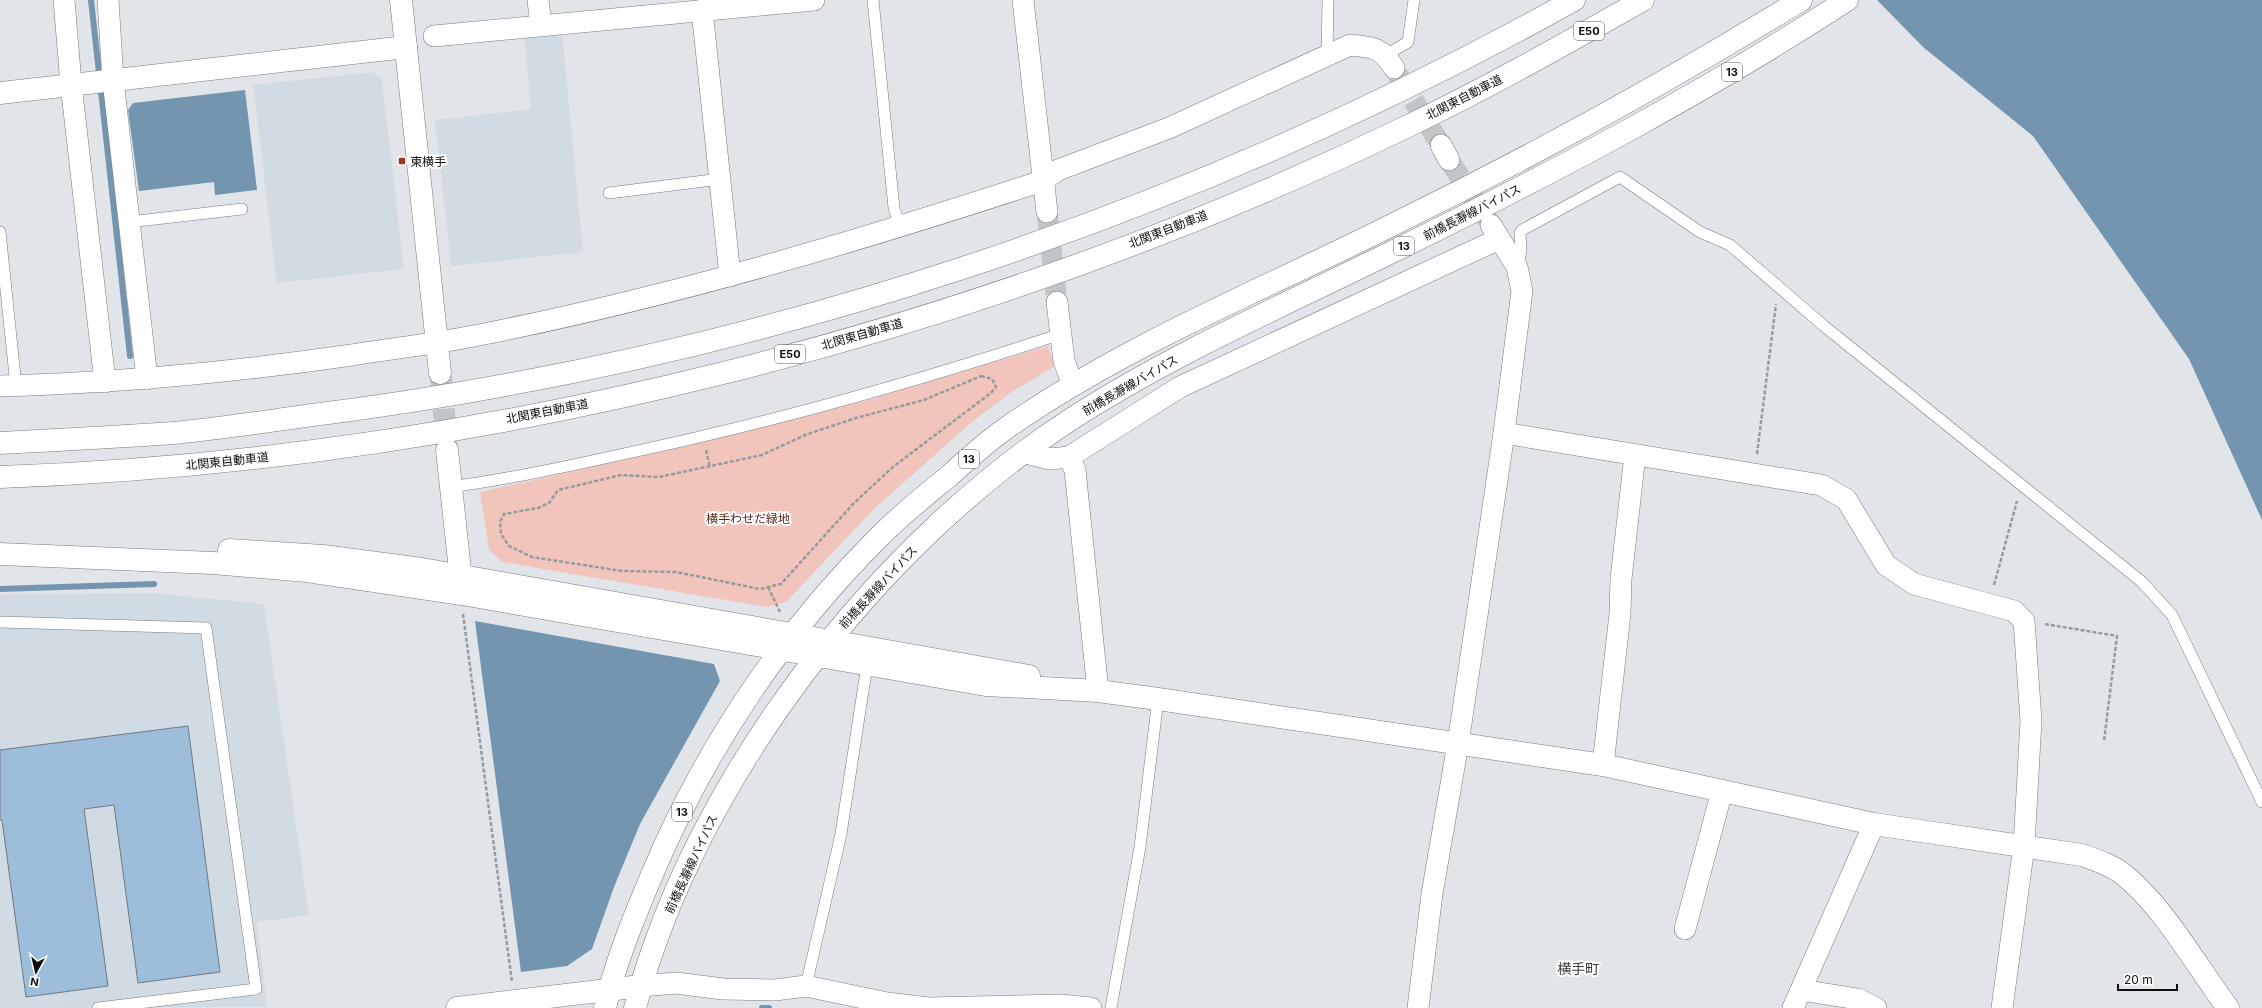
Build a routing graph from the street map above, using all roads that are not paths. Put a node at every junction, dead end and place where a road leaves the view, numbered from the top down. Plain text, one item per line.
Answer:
1 (64, 0) edge
2 (108, 0) edge
3 (401, 0) edge
4 (538, 0) edge
5 (814, 0) edge
6 (873, 0) edge
7 (1023, 0) edge
8 (1328, 0) edge
9 (1414, 0) edge
10 (1574, 0) edge
11 (1643, 0) edge
12 (1801, 0) edge
13 (1847, 0) edge
14 (702, 10) junction
15 (541, 25) junction
16 (434, 36) dead end
17 (406, 47) junction
18 (1327, 57) junction
19 (1390, 61) joint
20 (111, 80) junction
21 (75, 84) junction
22 (0, 93) edge
23 (720, 179) junction
24 (1042, 181) junction
25 (609, 193) dead end
26 (242, 209) dead end
27 (1047, 212) tunnel mouth
28 (129, 222) junction
29 (900, 227) junction
30 (0, 232) edge
31 (1517, 268) junction
32 (730, 276) junction
33 (1057, 302) tunnel mouth
34 (1061, 334) junction
35 (436, 342) junction
36 (440, 373) tunnel mouth
37 (146, 379) junction
38 (105, 382) junction
39 (1073, 385) junction
40 (8, 386) edge
41 (1504, 433) junction
42 (0, 443) edge
43 (447, 450) tunnel mouth
44 (1026, 453) junction
45 (1635, 455) junction
46 (1069, 457) junction
47 (0, 477) edge
48 (450, 486) junction
49 (0, 554) edge
50 (462, 594) junction
51 (0, 622) edge
52 (785, 633) junction
53 (824, 649) junction
54 (867, 665) junction
55 (1098, 692) junction
56 (1158, 699) junction
57 (1458, 744) junction
58 (1603, 765) junction
59 (1722, 791) junction
60 (2262, 802) edge
61 (1874, 824) junction
62 (2024, 846) junction
63 (1685, 929) dead end
64 (641, 986) junction
65 (806, 986) junction
66 (607, 999) edge
67 (1797, 999) edge
68 (98, 1008) edge
69 (457, 1008) edge
70 (636, 1008) edge
71 (976, 1008) edge
72 (1091, 1008) edge
73 (1111, 1008) edge
74 (1418, 1008) edge
75 (1876, 1008) edge
76 (2002, 1008) edge
77 (2228, 1008) edge

1 - 21 street
2 - 20 street
3 - 17 main road
4 - 15 street
5 - 14 street
6 - 29 lane
7 - 24 street
8 - 18 lane
9 - 19 lane
10 - 42 main road
11 - 47 main road, 北関東自動車道 / E50
12 - 39 main road, 前橋長瀞線バイパス / 13
13 - 44 main road, 前橋長瀞線バイパス / 13
14 - 15 street
14 - 23 street
15 - 16 street
17 - 20 main road
17 - 35 main road
18 - 19 street
18 - 24 street
20 - 21 main road
20 - 28 street
21 - 22 main road
21 - 38 street
23 - 25 lane
23 - 32 street
24 - 27 street
24 - 29 street
26 - 28 lane
28 - 37 street
29 - 32 street
30 - 40 lane
31 - 41 street
31 - 46 street
31 - 60 lane
32 - 35 street
33 - 34 street
34 - 39 street
34 - 48 lane
35 - 36 main road
35 - 37 street
37 - 38 street
38 - 40 street
39 - 52 main road, 前橋長瀞線バイパス / 13
41 - 45 street
41 - 57 street
43 - 48 main road
44 - 46 street
44 - 53 main road, 前橋長瀞線バイパス / 13
45 - 58 street
45 - 62 street
46 - 55 street
48 - 50 main road
49 - 50 main road
50 - 52 main road
51 - 68 lane
52 - 53 main road
52 - 66 main road, 前橋長瀞線バイパス / 13
53 - 54 main road
53 - 55 main road
53 - 64 main road, 前橋長瀞線バイパス / 13
54 - 55 main road
54 - 65 lane
55 - 56 main road
56 - 57 main road
56 - 73 lane
57 - 58 main road
57 - 74 street
58 - 59 main road
59 - 61 main road
59 - 63 street
61 - 62 main road
61 - 67 street
62 - 76 street
62 - 77 main road
64 - 65 street
64 - 66 main road
64 - 70 main road, 前橋長瀞線バイパス / 13
65 - 71 street
66 - 69 main road
67 - 75 street
71 - 72 street

